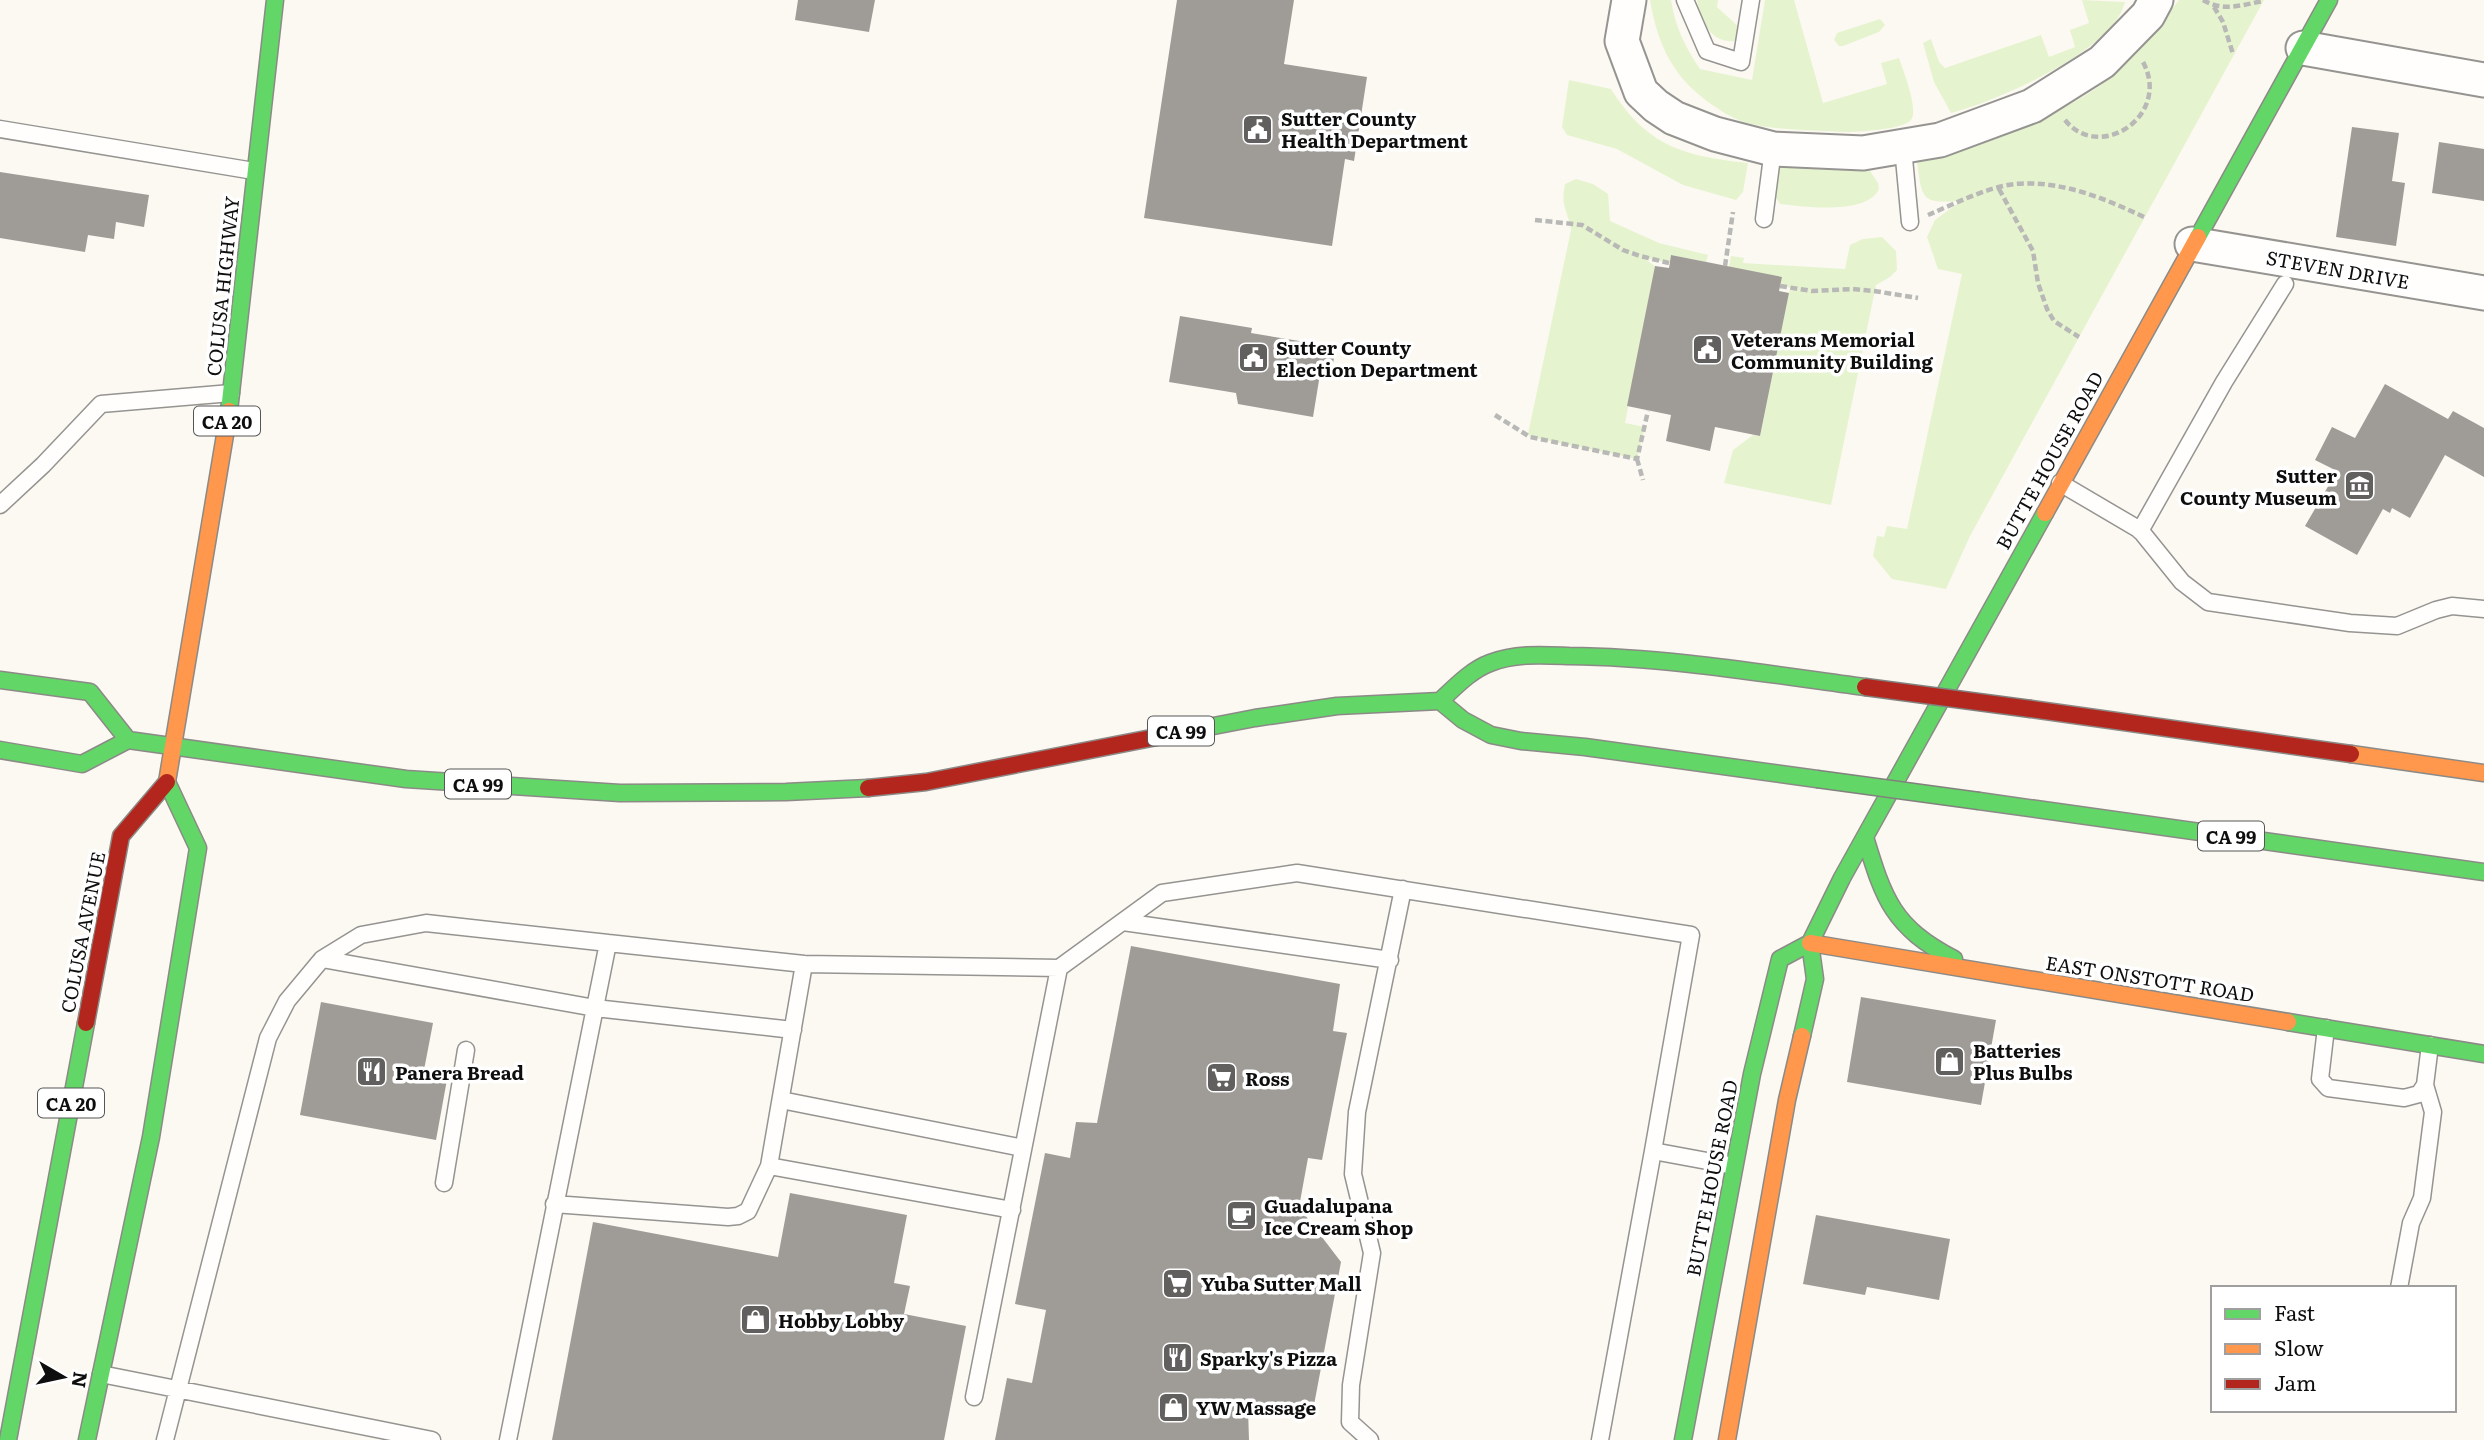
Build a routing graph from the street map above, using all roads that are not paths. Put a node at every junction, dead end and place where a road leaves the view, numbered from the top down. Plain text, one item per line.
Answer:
1 (275, 0) edge
2 (1629, 0) edge
3 (1685, 0) edge
4 (1751, 0) edge
5 (2156, 0) edge
6 (2329, 0) edge
7 (2302, 48) junction
8 (2484, 80) edge
9 (0, 129) edge
10 (1903, 148) junction
11 (1773, 149) junction
12 (254, 171) junction
13 (1764, 219) dead end
14 (1910, 222) road end
15 (2192, 244) junction
16 (2285, 284) dead end
17 (2484, 293) edge
18 (232, 393) junction
19 (2060, 483) junction
20 (0, 505) edge
21 (2140, 531) junction
22 (2484, 609) edge
23 (0, 680) edge
24 (1440, 701) junction
25 (128, 740) junction
26 (173, 747) junction
27 (0, 750) edge
28 (2484, 773) edge
29 (167, 782) junction
30 (1865, 837) junction
31 (2484, 872) edge
32 (1403, 889) junction
33 (1123, 922) junction
34 (608, 943) junction
35 (1810, 943) junction
36 (322, 959) junction
37 (1390, 960) junction
38 (804, 964) junction
39 (1059, 968) junction
40 (1980, 971) junction
41 (594, 1008) junction
42 (2326, 1028) junction
43 (793, 1030) junction
44 (2430, 1045) junction
45 (466, 1051) dead end
46 (2484, 1054) edge
47 (2425, 1085) junction
48 (781, 1100) junction
49 (1023, 1148) junction
50 (1653, 1151) junction
51 (769, 1166) junction
52 (1734, 1166) junction
53 (444, 1183) dead end
54 (554, 1204) junction
55 (1012, 1210) junction
56 (2399, 1286) edge
57 (99, 1374) junction
58 (179, 1391) junction
59 (974, 1397) dead end
60 (6, 1418) edge
61 (355, 1433) edge
62 (8, 1440) edge
63 (87, 1440) edge
64 (165, 1440) edge
65 (432, 1440) edge
66 (508, 1440) edge
67 (1370, 1440) edge
68 (1600, 1440) edge
69 (1682, 1440) edge
70 (1727, 1440) edge

1 - 12 main road, COLUSA HIGHWAY / CA 20
2 - 11 street
3 - 4 lane
5 - 10 street
6 - 7 main road, BUTTE HOUSE ROAD
7 - 8 street
7 - 15 main road, BUTTE HOUSE ROAD
9 - 12 lane
10 - 11 street
10 - 14 lane
11 - 13 lane
12 - 18 main road, COLUSA HIGHWAY / CA 20
15 - 17 street, STEVEN DRIVE
15 - 19 main road, BUTTE HOUSE ROAD
16 - 21 lane
18 - 20 lane
18 - 26 main road, COLUSA HIGHWAY / CA 20
19 - 21 lane
19 - 30 main road, BUTTE HOUSE ROAD
21 - 22 lane
23 - 25 main road
24 - 26 main road, CA 99
24 - 28 main road, bridge
24 - 31 main road, CA 99, bridge
25 - 26 main road, CA 99
25 - 27 main road
26 - 29 main road, COLUSA HIGHWAY / CA 20
29 - 57 main road
29 - 60 main road, COLUSA AVENUE / CA 20
30 - 35 main road, BUTTE HOUSE ROAD
30 - 40 main road
32 - 33 lane
32 - 37 lane
32 - 50 lane
33 - 37 lane
33 - 39 lane
34 - 36 lane
34 - 38 lane
34 - 41 lane
35 - 40 main road, EAST ONSTOTT ROAD
35 - 52 main road, BUTTE HOUSE ROAD
35 - 70 main road
36 - 41 lane
36 - 58 lane
37 - 67 lane
38 - 39 lane
38 - 43 lane
39 - 49 lane
40 - 42 main road, EAST ONSTOTT ROAD
41 - 43 lane
41 - 54 lane
42 - 44 main road, EAST ONSTOTT ROAD
42 - 47 lane
43 - 48 lane
44 - 46 main road, EAST ONSTOTT ROAD
44 - 47 lane
45 - 53 lane
47 - 56 lane
48 - 49 lane
48 - 51 lane
49 - 55 lane
50 - 52 lane
50 - 68 lane
51 - 54 lane
51 - 55 lane
52 - 69 main road, BUTTE HOUSE ROAD
54 - 66 lane
55 - 59 lane
57 - 58 lane
57 - 63 main road
58 - 61 lane
58 - 64 lane
60 - 62 main road, COLUSA AVENUE / CA 20
61 - 65 lane

